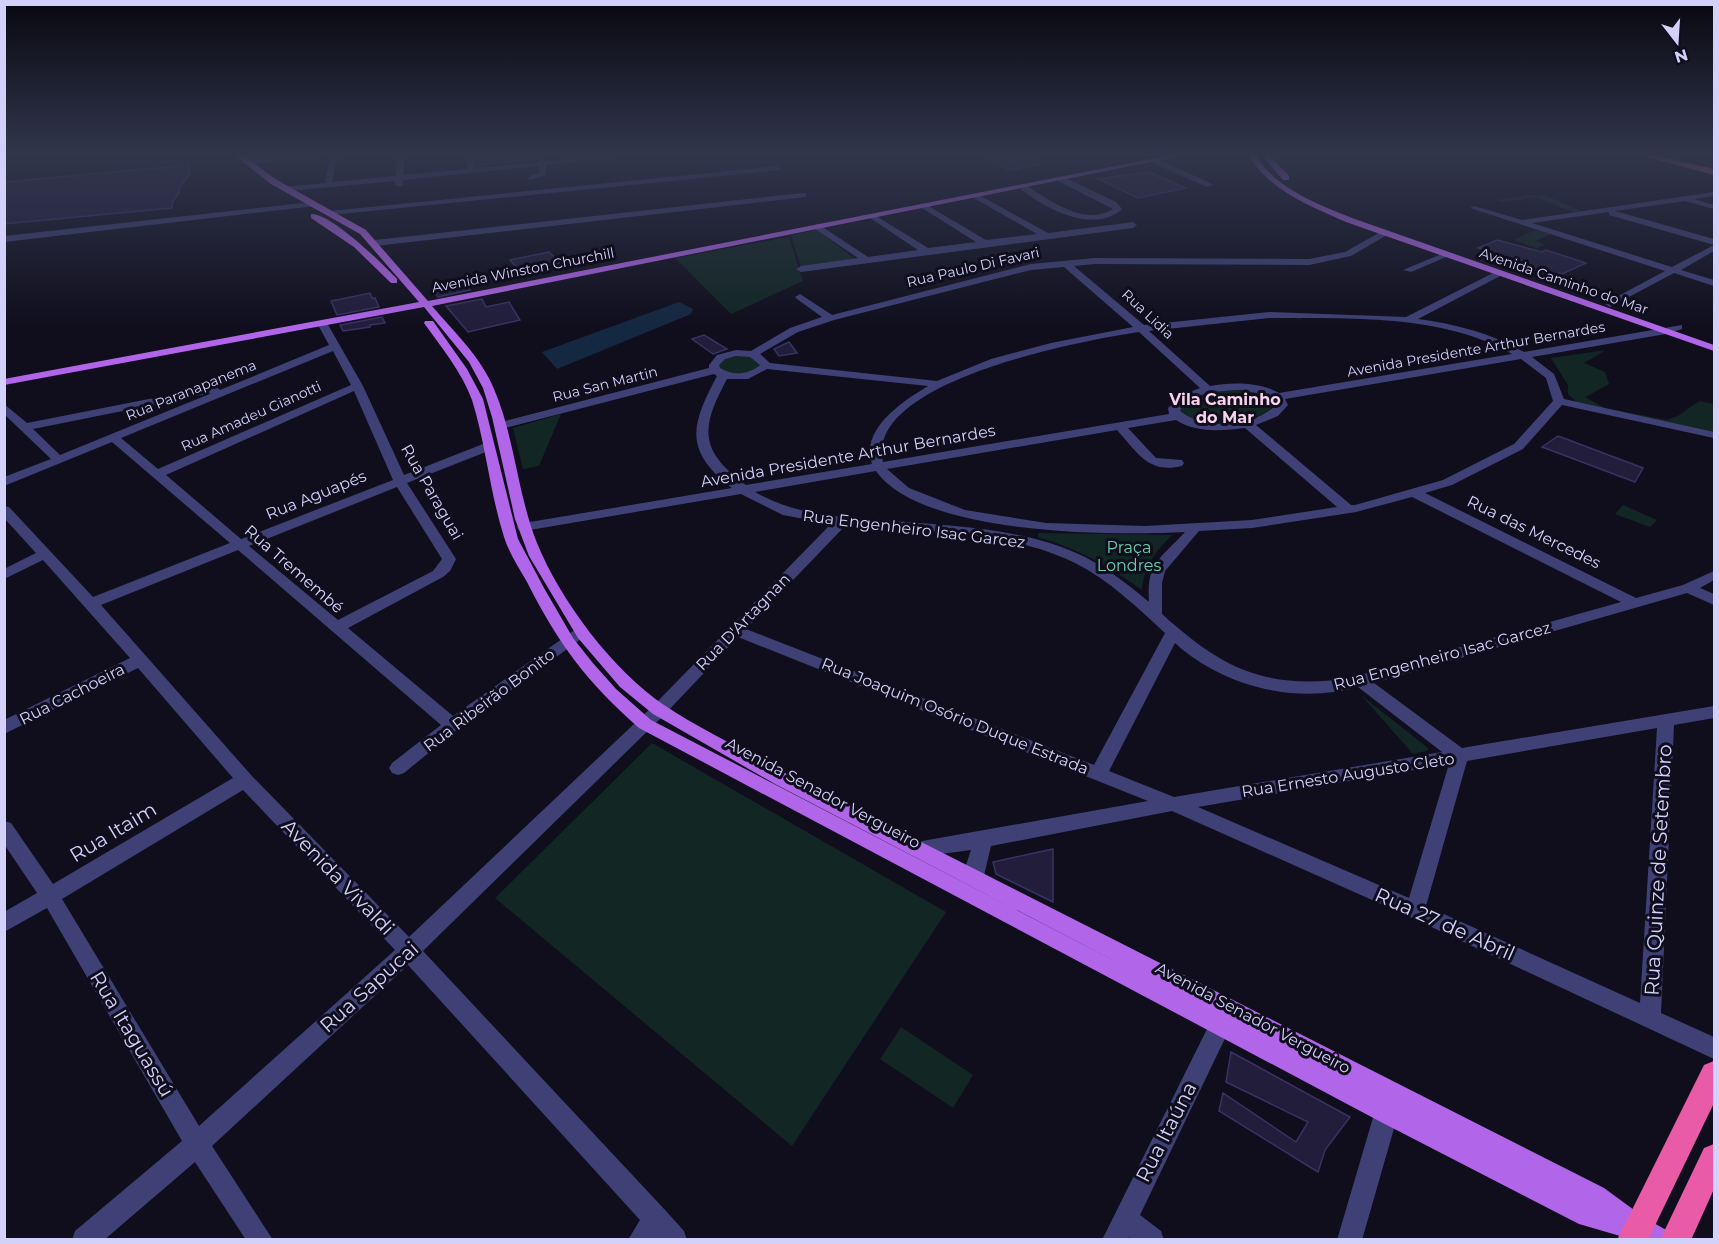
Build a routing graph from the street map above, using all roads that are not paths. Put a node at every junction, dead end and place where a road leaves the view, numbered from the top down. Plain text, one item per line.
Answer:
1 (252, 212) edge
2 (308, 212) edge
3 (339, 212) edge
4 (677, 212) edge
5 (894, 212) edge
6 (935, 212) edge
7 (1005, 212) edge
8 (1070, 212) edge
9 (1113, 212) edge
10 (1332, 212) edge
11 (1348, 212) edge
12 (1487, 212) edge
13 (1599, 212) edge
14 (1611, 212) edge
15 (330, 213) joint
16 (873, 216) junction
17 (1520, 222) junction
18 (1133, 225) dead end
19 (818, 227) junction
20 (1384, 233) junction
21 (1409, 234) junction
22 (1047, 236) junction
23 (4, 239) edge
24 (1714, 242) edge
25 (375, 243) junction
26 (984, 243) junction
27 (1714, 248) edge
28 (927, 251) junction
29 (1447, 255) junction
30 (867, 260) junction
31 (1065, 263) junction
32 (801, 269) dead end
33 (1408, 270) dead end
34 (1673, 270) junction
35 (1499, 273) junction
36 (1714, 283) edge
37 (800, 297) dead end
38 (1610, 303) junction
39 (421, 305) junction
40 (830, 318) junction
41 (1408, 320) junction
42 (322, 323) junction
43 (1678, 327) junction
44 (1139, 328) junction
45 (1666, 331) junction
46 (1714, 339) edge
47 (334, 347) junction
48 (1714, 348) edge
49 (753, 354) junction
50 (1524, 356) junction
51 (765, 366) junction
52 (719, 372) junction
53 (4, 382) edge
54 (248, 382) junction
55 (937, 384) junction
56 (357, 386) junction
57 (1208, 390) junction
58 (1278, 397) junction
59 (1559, 401) junction
60 (4, 407) edge
61 (1177, 416) junction
62 (483, 424) junction
63 (1247, 424) junction
64 (501, 425) junction
65 (1120, 426) junction
66 (24, 427) junction
67 (1714, 435) edge
68 (114, 438) junction
69 (487, 447) junction
70 (507, 458) junction
71 (58, 460) junction
72 (1179, 463) dead end
73 (880, 467) junction
74 (158, 474) junction
75 (400, 481) junction
76 (4, 482) edge
77 (744, 490) junction
78 (1417, 494) junction
79 (1347, 509) junction
80 (4, 510) edge
81 (842, 521) junction
82 (507, 524) junction
83 (524, 527) junction
84 (1193, 531) junction
85 (240, 545) junction
86 (45, 554) junction
87 (1714, 574) edge
88 (4, 575) edge
89 (1688, 588) junction
90 (1714, 600) edge
91 (91, 603) junction
92 (1635, 603) junction
93 (1155, 613) junction
94 (336, 628) junction
95 (735, 630) junction
96 (1173, 632) junction
97 (574, 637) junction
98 (140, 660) junction
99 (1360, 681) junction
100 (1714, 712) edge
101 (652, 717) junction
102 (1666, 721) junction
103 (452, 725) junction
104 (4, 728) edge
105 (1460, 756) junction
106 (398, 768) dead end
107 (1099, 773) junction
108 (245, 780) junction
109 (1173, 804) junction
110 (4, 828) edge
111 (983, 840) junction
112 (918, 849) junction
113 (975, 878) junction
114 (50, 896) junction
115 (1415, 909) junction
116 (4, 923) edge
117 (409, 951) junction
118 (1650, 1018) junction
119 (1220, 1026) junction
120 (1714, 1048) edge
121 (1714, 1075) edge
122 (1389, 1102) junction
123 (197, 1144) junction
124 (1714, 1158) edge
125 (657, 1220) junction
126 (1119, 1229) edge
127 (1651, 1236) edge
128 (84, 1239) edge
129 (261, 1239) edge
130 (640, 1239) edge
131 (675, 1239) edge
132 (1152, 1239) edge
133 (1349, 1239) edge

1 - 23 street
2 - 39 main road, Avenida Senador Vergueiro
3 - 15 street
4 - 25 street
5 - 16 main road, Avenida Winston Churchill
6 - 26 street
7 - 22 street
8 - 9 street
10 - 20 main road, Avenida Caminho do Mar
11 - 21 main road, Avenida Caminho do Mar
12 - 17 street
13 - 17 street
14 - 24 street
15 - 25 main road, Avenida Senador Vergueiro
16 - 19 main road, Avenida Winston Churchill
16 - 28 street
17 - 34 street
18 - 22 street
19 - 30 street
19 - 39 main road, Avenida Winston Churchill
20 - 21 main road
20 - 29 main road, Avenida Caminho do Mar
20 - 31 street, Rua Paulo Di Favari
21 - 38 main road, Avenida Caminho do Mar
22 - 26 street
25 - 39 main road, Avenida Senador Vergueiro
26 - 28 street
27 - 34 street
28 - 30 street
29 - 33 street
29 - 35 main road, Avenida Caminho do Mar
30 - 32 street
31 - 40 street, Rua Paulo Di Favari
31 - 44 street, Rua Lidia
34 - 36 street
34 - 38 street
35 - 41 street
35 - 45 main road, Avenida Caminho do Mar
37 - 40 street
38 - 43 main road, Avenida Caminho do Mar
39 - 42 main road, Avenida Winston Churchill
39 - 62 main road, Avenida Senador Vergueiro
39 - 64 main road, Avenida Senador Vergueiro
40 - 49 street, Rua Paulo Di Favari
41 - 44 street
41 - 50 street
42 - 47 street, Rua Paraguai
42 - 53 main road, Avenida Winston Churchill
43 - 45 street, Avenida Presidente Arthur Bernardes
43 - 46 main road, Avenida Caminho do Mar
44 - 55 street
44 - 57 street, Rua Lidia
45 - 48 main road, Avenida Caminho do Mar
45 - 50 street, Avenida Presidente Arthur Bernardes
47 - 54 street, Rua Paranapanema
47 - 56 street, Rua Paraguai
49 - 51 street
49 - 52 street
50 - 58 street, Avenida Presidente Arthur Bernardes
50 - 59 street
51 - 52 street
51 - 55 street
52 - 64 street, Rua San Martin
52 - 77 street
54 - 66 street
54 - 68 street, Rua Paranapanema
55 - 73 street
56 - 74 street, Rua Amadeu Gianotti
56 - 75 street, Rua Paraguai
57 - 58 street
57 - 61 street
58 - 63 street
59 - 67 street
59 - 78 street
60 - 66 street
61 - 63 street
61 - 65 street, Avenida Presidente Arthur Bernardes
62 - 64 main road
62 - 69 main road, Avenida Senador Vergueiro
63 - 79 street
64 - 70 main road, Avenida Senador Vergueiro
65 - 72 street
65 - 73 street, Avenida Presidente Arthur Bernardes
66 - 71 street
68 - 71 street, Rua Paranapanema
68 - 74 street, Rua Tremembé
69 - 70 main road
69 - 75 street, Rua Aguapés
69 - 82 main road, Avenida Senador Vergueiro
70 - 83 main road, Avenida Senador Vergueiro
71 - 76 street, Rua Paranapanema
73 - 77 street, Avenida Presidente Arthur Bernardes
73 - 84 street
74 - 85 street, Rua Tremembé
75 - 85 street, Rua Aguapés
75 - 94 street, Rua Paraguai
77 - 81 street, Rua Engenheiro Isac Garcez
77 - 83 street, Avenida Presidente Arthur Bernardes
78 - 79 street
78 - 92 street, Rua das Mercedes
79 - 84 street
80 - 86 street, Avenida Vivaldi
81 - 93 street, Rua Engenheiro Isac Garcez
81 - 95 street, Rua D'Artagnan
82 - 83 main road
82 - 97 main road, Avenida Senador Vergueiro
83 - 97 main road, Avenida Senador Vergueiro
84 - 93 street
85 - 91 street, Rua Aguapés
85 - 94 street, Rua Tremembé
86 - 88 street
86 - 91 street, Avenida Vivaldi
87 - 89 street, Rua Engenheiro Isac Garcez
89 - 90 street
89 - 92 street, Rua Engenheiro Isac Garcez
91 - 98 street, Avenida Vivaldi
92 - 99 street, Rua Engenheiro Isac Garcez
93 - 96 street, Rua Engenheiro Isac Garcez
94 - 103 street, Rua Tremembé
95 - 101 street, Rua D'Artagnan
95 - 107 street, Rua Joaquim Osório Duque Estrada
96 - 99 street, Rua Engenheiro Isac Garcez
96 - 107 street
97 - 101 main road, Avenida Senador Vergueiro
97 - 103 street, Rua Ribeirão Bonito
98 - 104 street, Rua Cachoeira
98 - 108 street, Avenida Vivaldi
99 - 105 street
100 - 102 street, Rua Ernesto Augusto Cleto
101 - 112 main road, Avenida Senador Vergueiro
101 - 117 street, Rua Sapucai
101 - 119 main road, Avenida Senador Vergueiro
102 - 105 street, Rua Ernesto Augusto Cleto
102 - 118 street, Rua Quinze de Setembro
103 - 106 street, Rua Ribeirão Bonito
105 - 109 street, Rua Ernesto Augusto Cleto
105 - 115 street
107 - 109 street, Rua Joaquim Osório Duque Estrada
108 - 114 street, Rua Itaim
108 - 117 street, Avenida Vivaldi
109 - 111 street, Rua Ernesto Augusto Cleto
109 - 115 street, Rua 27 de Abril
110 - 114 street, Rua Itaguassú
111 - 112 street, Rua Ernesto Augusto Cleto
111 - 113 street
112 - 113 main road, Avenida Senador Vergueiro
113 - 122 main road, Avenida Senador Vergueiro
114 - 116 street, Rua Itaim
114 - 123 street, Rua Itaguassú
115 - 118 street, Rua 27 de Abril
117 - 123 street, Rua Sapucai
117 - 125 street, Avenida Vivaldi
118 - 120 street, Rua 27 de Abril
119 - 122 main road, Avenida Senador Vergueiro
119 - 126 street, Rua Itaúna
121 - 127 highway
122 - 127 main road, Avenida Senador Vergueiro
122 - 133 street
123 - 128 street, Rua Sapucai
123 - 129 street, Rua Itaguassú
124 - 127 highway
125 - 130 street
125 - 131 street, Avenida Vivaldi
126 - 132 street

